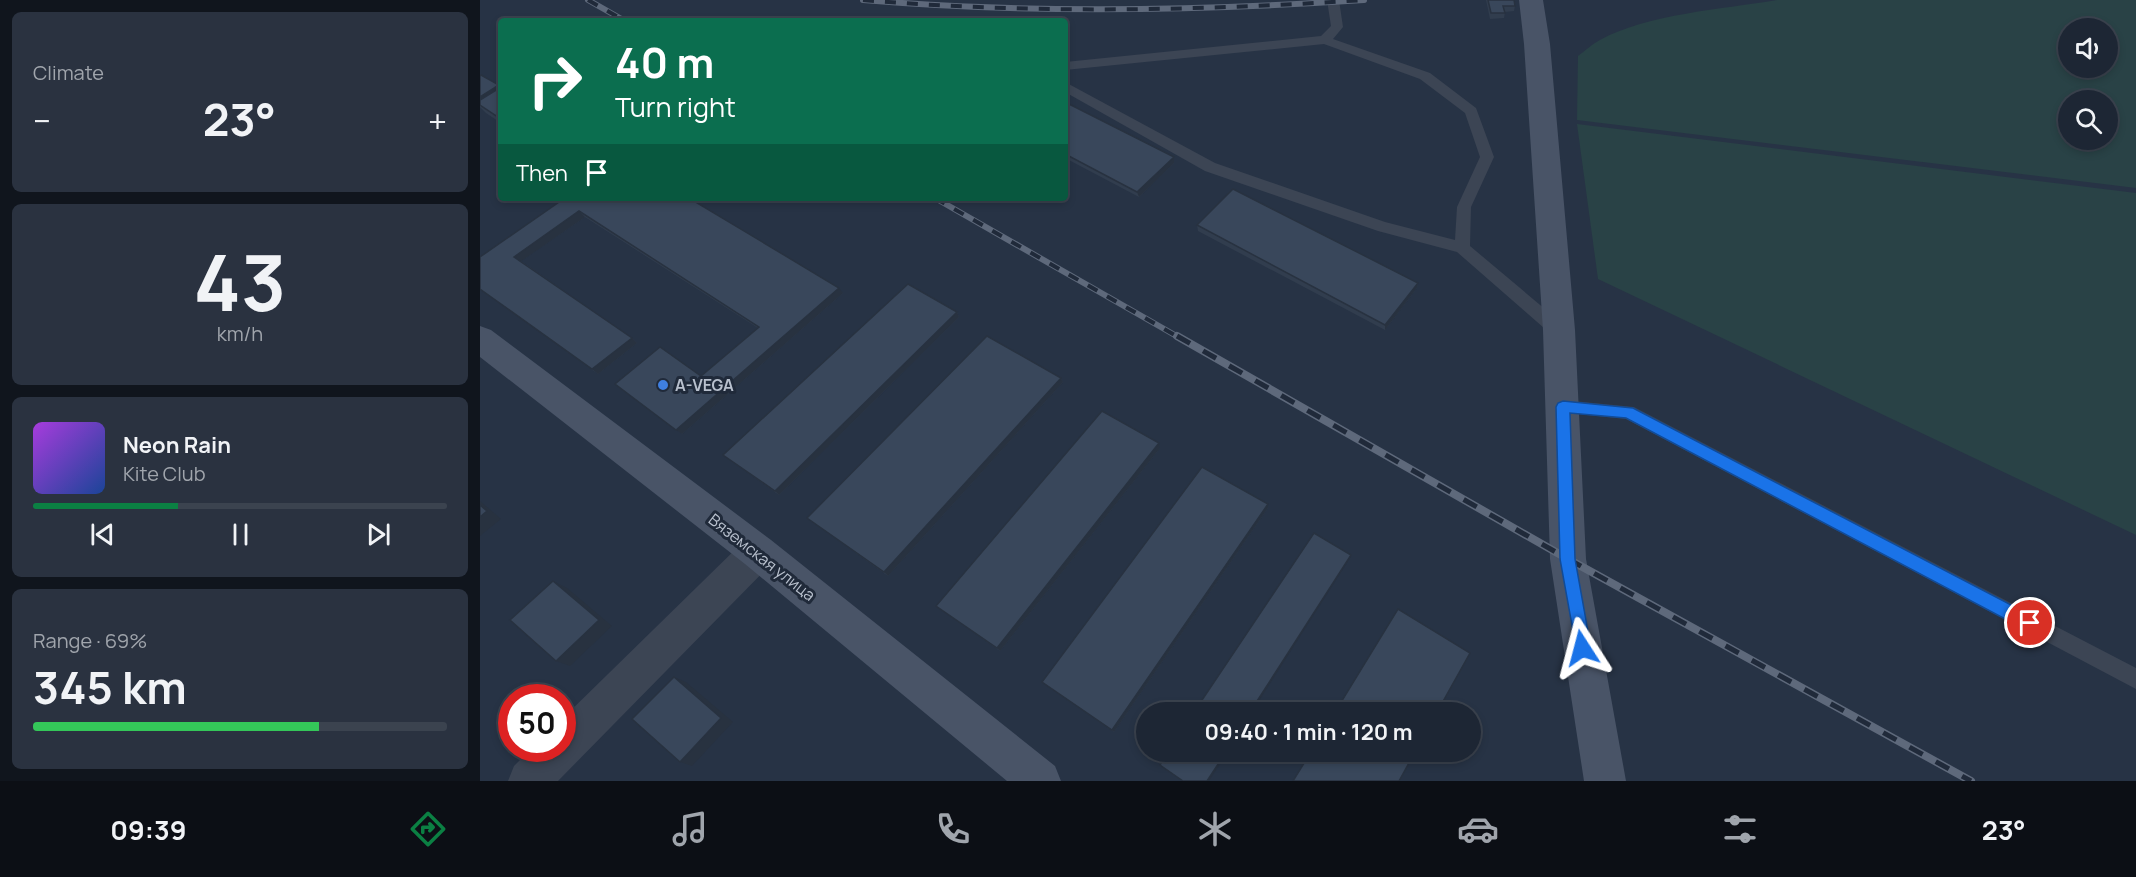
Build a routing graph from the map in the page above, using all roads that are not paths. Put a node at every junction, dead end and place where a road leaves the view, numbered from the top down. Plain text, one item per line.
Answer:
1 (1333, 0) edge
2 (1531, 0) edge
3 (1325, 40) junction
4 (1068, 66) edge
5 (1068, 88) edge
6 (1462, 248) junction
7 (1559, 330) junction
8 (480, 339) edge
9 (1563, 407) junction
10 (759, 552) junction
11 (2136, 679) edge
12 (576, 734) edge
13 (548, 762) edge
14 (529, 781) edge
15 (1040, 781) edge
16 (1605, 781) edge

1 - 3 lane
2 - 7 main road
3 - 4 lane
3 - 6 lane
5 - 6 lane
6 - 7 lane
7 - 9 main road
8 - 10 main road, Вяземская улица
9 - 11 lane
9 - 16 main road
10 - 12 street
10 - 15 main road, Вяземская улица
13 - 14 street

